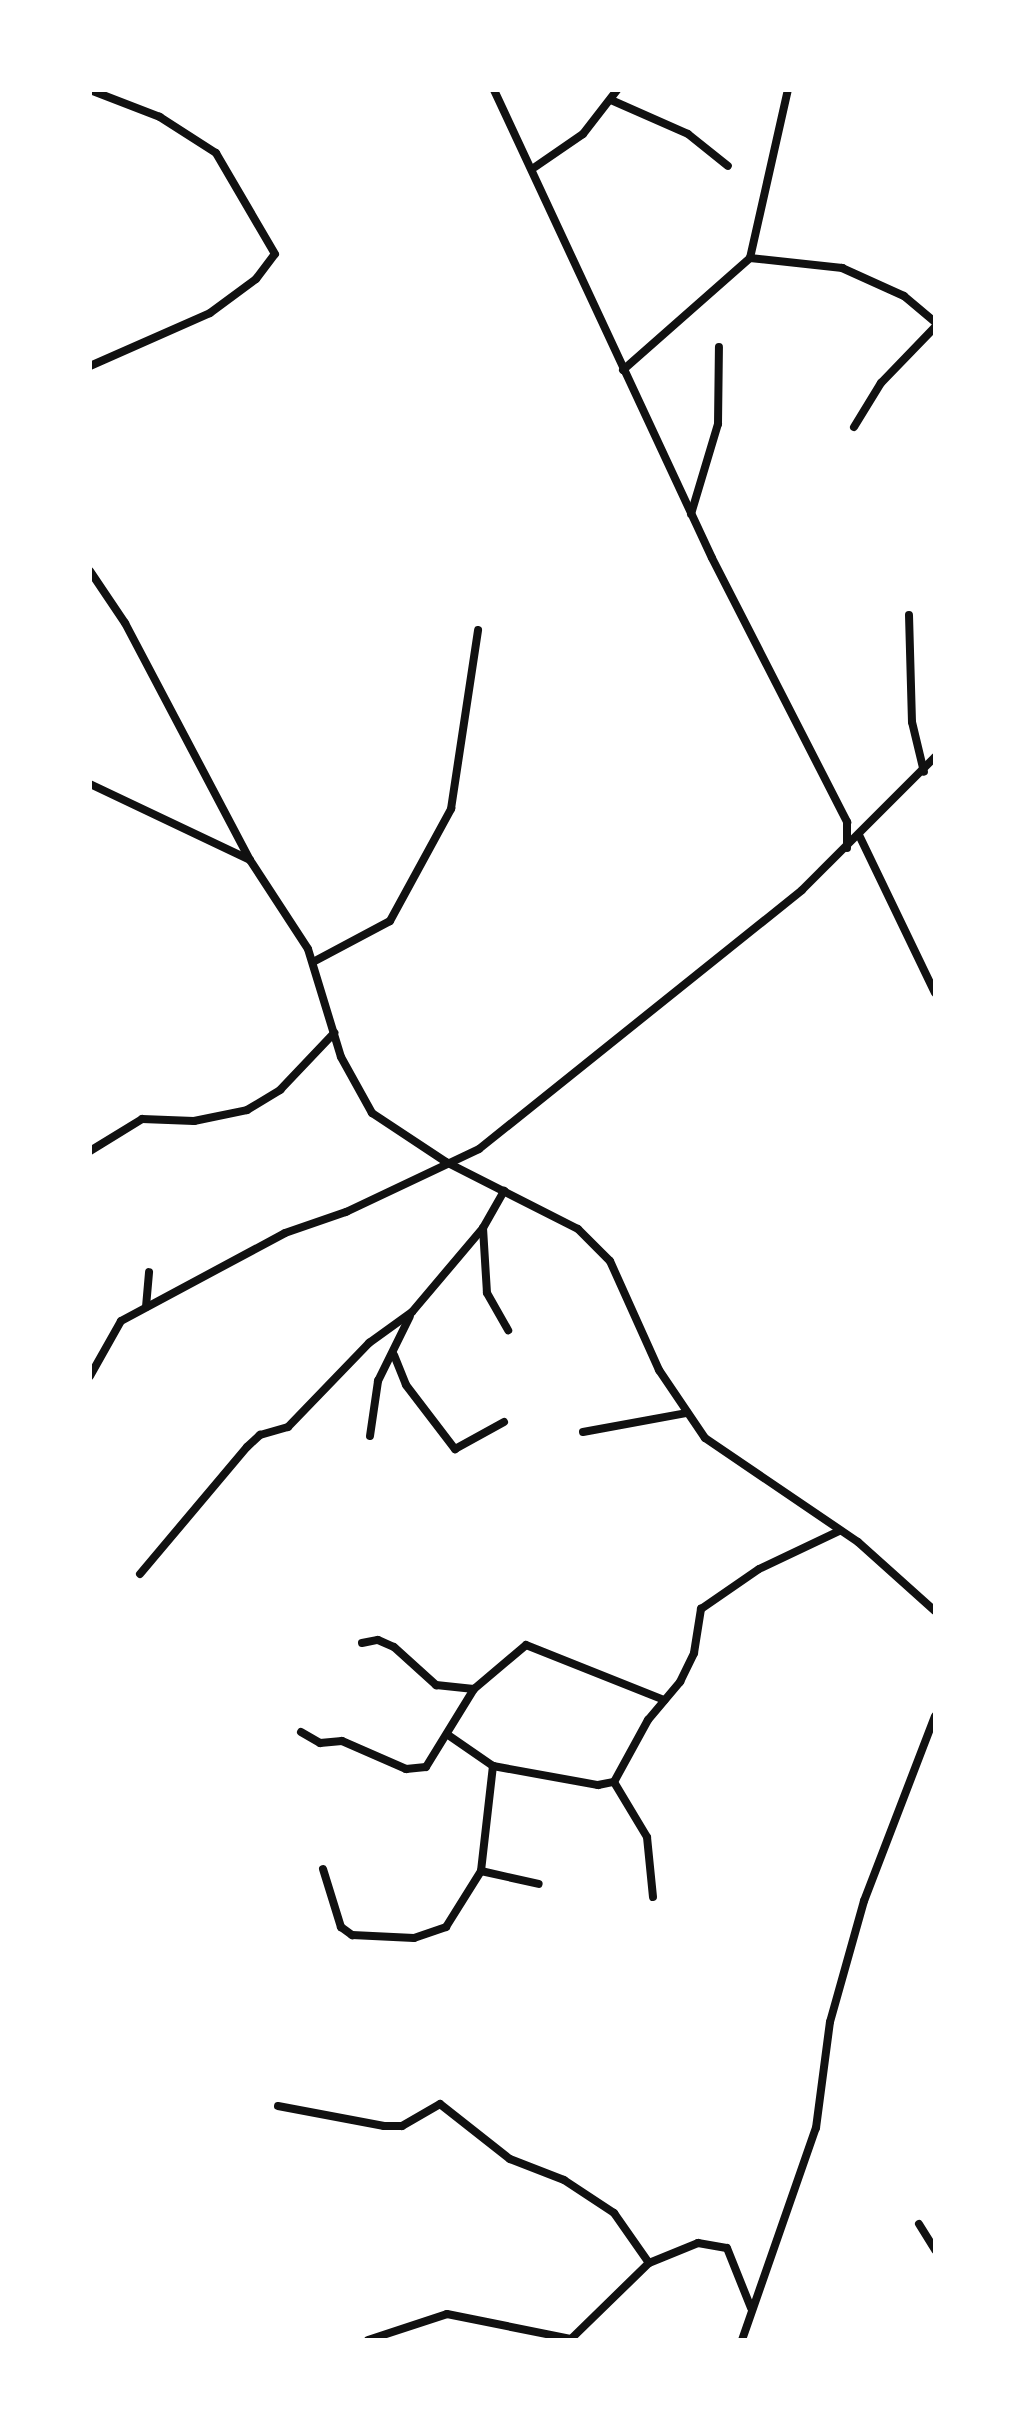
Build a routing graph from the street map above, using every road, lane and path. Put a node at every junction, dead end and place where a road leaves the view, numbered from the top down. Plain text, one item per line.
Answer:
1 (90, 90) edge
2 (494, 90) edge
3 (616, 90) edge
4 (788, 90) edge
5 (611, 100) junction
6 (728, 166) dead end
7 (535, 167) junction
8 (750, 258) junction
9 (924, 314) junction
10 (935, 314) edge
11 (935, 325) edge
12 (720, 348) dead end
13 (90, 366) edge
14 (622, 370) junction
15 (854, 427) dead end
16 (691, 514) junction
17 (90, 571) edge
18 (908, 615) dead end
19 (478, 630) dead end
20 (935, 757) edge
21 (924, 772) junction
22 (90, 784) edge
23 (860, 835) junction
24 (848, 848) junction
25 (250, 860) junction
26 (313, 962) junction
27 (935, 992) edge
28 (334, 1033) junction
29 (90, 1151) edge
30 (446, 1162) junction
31 (504, 1191) junction
32 (483, 1228) junction
33 (149, 1272) dead end
34 (146, 1306) junction
35 (412, 1312) junction
36 (508, 1330) dead end
37 (394, 1356) junction
38 (93, 1368) edge
39 (90, 1376) edge
40 (687, 1413) junction
41 (504, 1422) dead end
42 (583, 1432) dead end
43 (370, 1436) dead end
44 (839, 1530) junction
45 (140, 1574) dead end
46 (935, 1610) edge
47 (362, 1643) dead end
48 (474, 1689) junction
49 (664, 1700) junction
50 (935, 1716) edge
51 (301, 1732) dead end
52 (448, 1735) junction
53 (492, 1766) junction
54 (614, 1782) junction
55 (323, 1869) dead end
56 (481, 1871) junction
57 (539, 1884) dead end
58 (653, 1898) dead end
59 (278, 2106) dead end
60 (920, 2224) dead end
61 (935, 2250) edge
62 (649, 2263) junction
63 (751, 2308) junction
64 (368, 2340) edge
65 (571, 2340) edge
66 (742, 2340) edge

1 - 13 street
2 - 7 street
3 - 5 street
4 - 8 street
5 - 6 street
5 - 7 street
7 - 14 street
8 - 9 street
8 - 14 street
9 - 10 street
9 - 11 street
11 - 15 street
12 - 16 street
14 - 16 street
16 - 24 street
17 - 25 street
18 - 21 street
19 - 26 street
20 - 21 street
21 - 23 street
22 - 25 street
23 - 24 street
23 - 27 street
24 - 30 street
25 - 26 street
26 - 28 street
28 - 29 street
28 - 30 street
30 - 31 street
30 - 34 street
31 - 32 street
31 - 40 street
32 - 35 street
32 - 36 street
33 - 34 street
34 - 38 street
35 - 37 street
35 - 45 street
37 - 41 street
37 - 43 street
38 - 39 street
40 - 42 street
40 - 44 street
44 - 46 street
44 - 49 street
47 - 48 street
48 - 49 street
48 - 52 street
49 - 54 street
50 - 63 street
51 - 52 street
52 - 53 street
53 - 54 street
53 - 56 street
54 - 58 street
55 - 56 street
56 - 57 street
59 - 62 street
60 - 61 street
62 - 63 street
62 - 65 street
63 - 66 street
64 - 65 street

